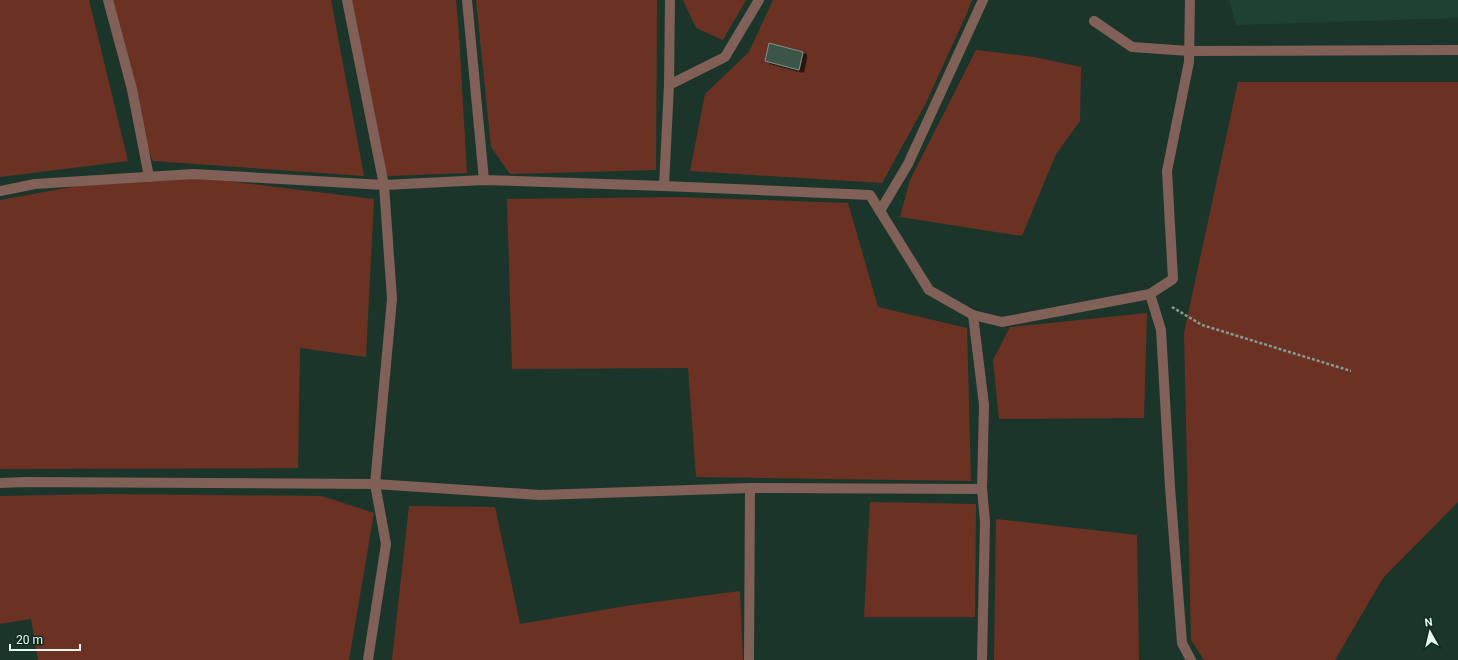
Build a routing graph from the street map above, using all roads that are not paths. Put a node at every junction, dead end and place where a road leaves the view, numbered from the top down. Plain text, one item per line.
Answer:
1 (108, 0) edge
2 (347, 0) edge
3 (467, 0) edge
4 (670, 0) edge
5 (759, 0) edge
6 (983, 0) edge
7 (1190, 0) edge
8 (1094, 21) dead end
9 (1458, 50) edge
10 (1189, 52) junction
11 (669, 86) junction
12 (149, 177) junction
13 (484, 180) junction
14 (384, 185) junction
15 (664, 186) junction
16 (0, 191) edge
17 (880, 211) junction
18 (1150, 294) junction
19 (973, 315) junction
20 (0, 483) edge
21 (375, 484) junction
22 (750, 488) junction
23 (982, 489) junction
24 (368, 660) edge
25 (749, 660) edge
26 (982, 660) edge
27 (1191, 660) edge

1 - 12 street
2 - 14 street
3 - 13 street
4 - 11 street
5 - 11 street
6 - 17 street
7 - 10 street
8 - 10 street
9 - 10 street
10 - 18 street
11 - 15 street
12 - 14 street
12 - 16 street
13 - 14 street
13 - 15 street
14 - 21 street
15 - 17 street
17 - 19 street
18 - 19 street
18 - 27 street
19 - 23 street
20 - 21 street
21 - 22 street
21 - 24 street
22 - 23 street
22 - 25 street
23 - 26 street

